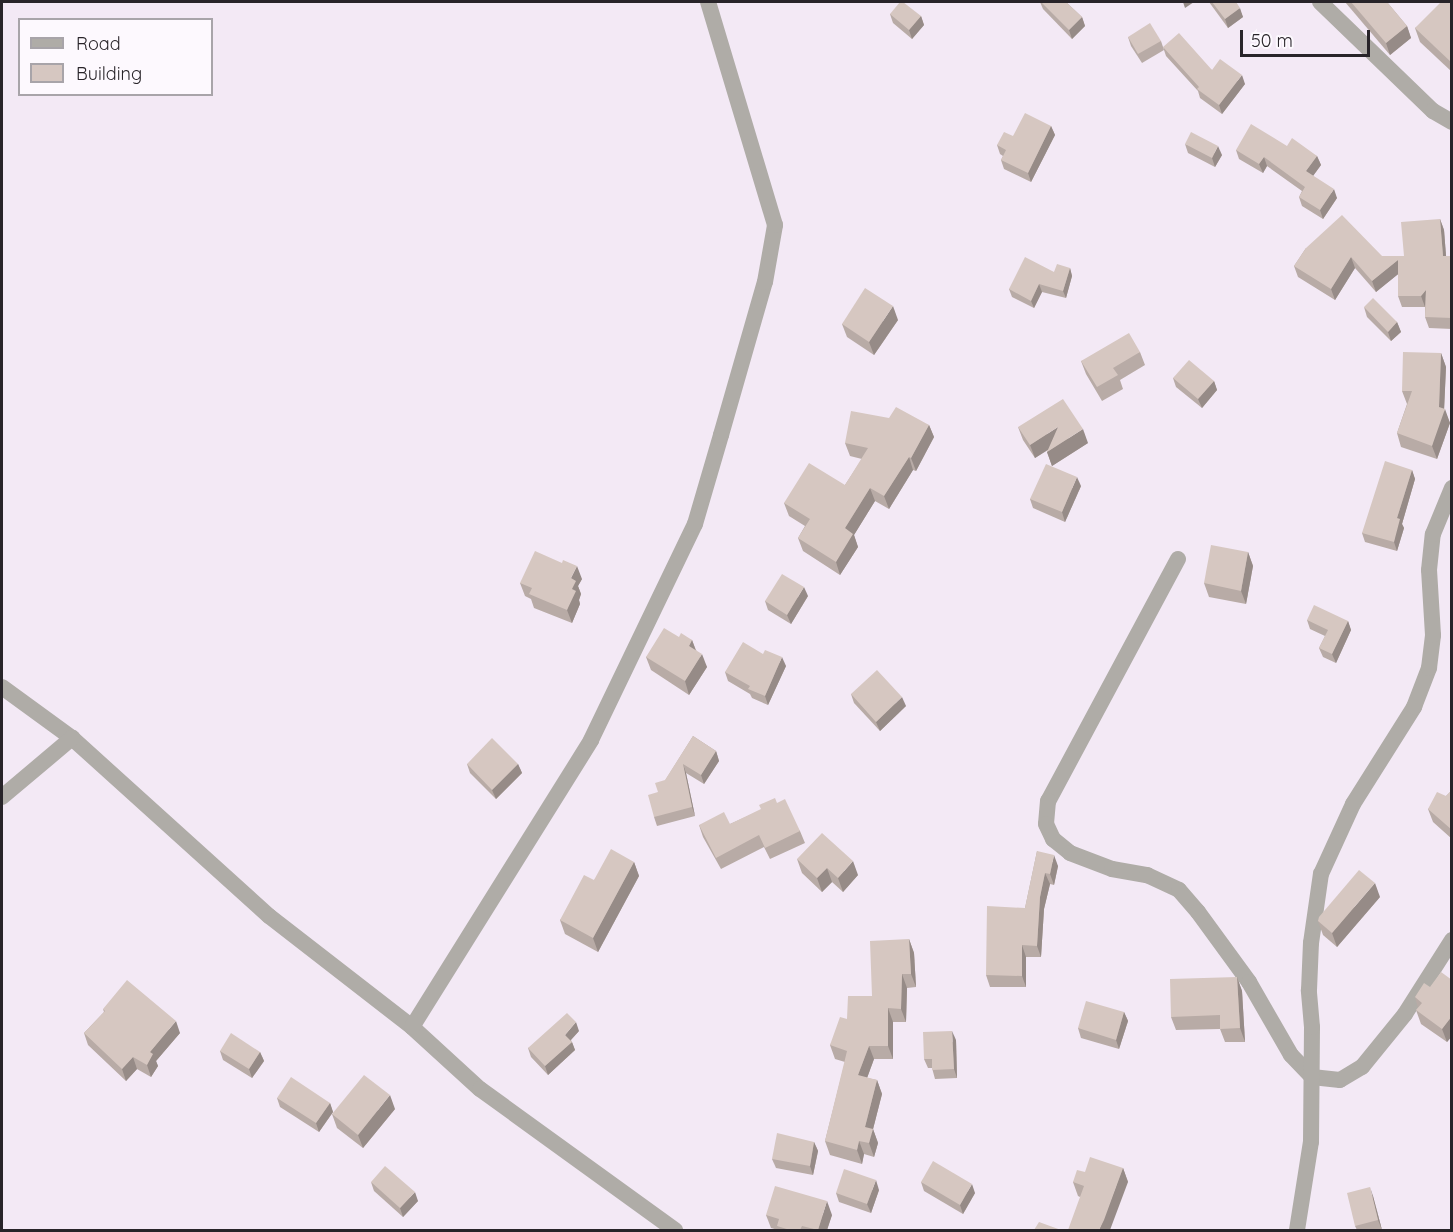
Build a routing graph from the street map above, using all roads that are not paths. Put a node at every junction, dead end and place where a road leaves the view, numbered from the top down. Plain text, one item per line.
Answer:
1 (708, 2) edge
2 (1320, 2) edge
3 (1452, 122) edge
4 (1452, 488) edge
5 (1178, 559) dead end
6 (2, 687) edge
7 (72, 738) junction
8 (2, 797) edge
9 (1452, 940) edge
10 (412, 1027) junction
11 (1312, 1077) junction
12 (675, 1230) edge
13 (1297, 1230) edge

1 - 10 street
2 - 3 street
4 - 11 street
5 - 11 street
6 - 7 street
7 - 8 street
7 - 10 street
9 - 11 street
10 - 12 street
11 - 13 street

